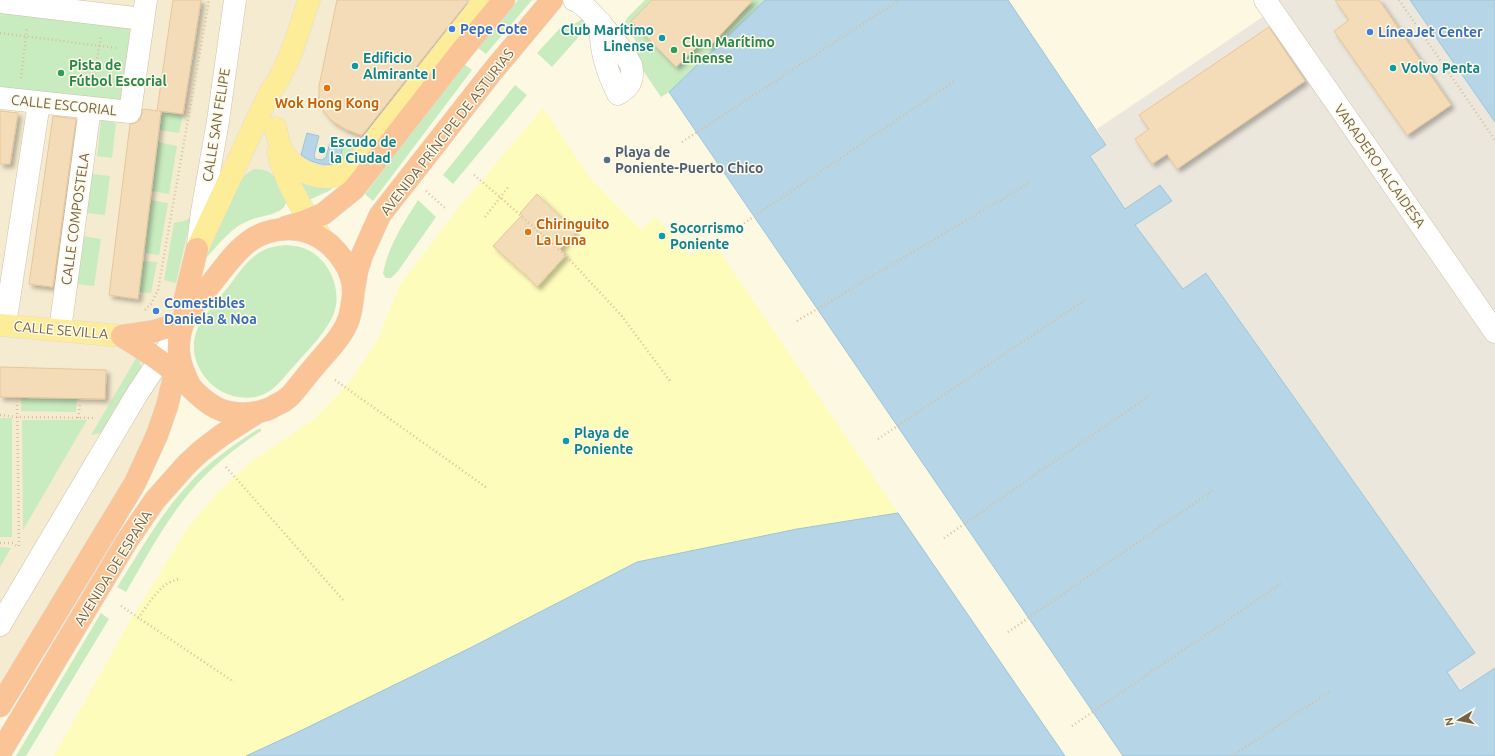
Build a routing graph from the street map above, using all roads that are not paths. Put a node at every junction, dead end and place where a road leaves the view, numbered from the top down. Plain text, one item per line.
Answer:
1 (235, 0) edge
2 (309, 0) edge
3 (485, 0) edge
4 (504, 0) edge
5 (574, 0) edge
6 (578, 0) edge
7 (1266, 0) edge
8 (552, 1) edge
9 (0, 2) edge
10 (144, 10) edge
11 (602, 24) junction
12 (279, 80) junction
13 (19, 101) edge
14 (90, 108) junction
15 (276, 128) junction
16 (309, 220) junction
17 (279, 228) junction
18 (324, 240) junction
19 (197, 249) junction
20 (353, 296) junction
21 (183, 323) junction
22 (2, 325) edge
23 (60, 330) junction
24 (1495, 332) edge
25 (122, 336) junction
26 (171, 363) junction
27 (258, 412) junction
28 (0, 625) edge
29 (0, 706) edge
30 (0, 753) edge

1 - 19 street, CALLE SAN FELIPE
2 - 12 main road
3 - 15 main road
4 - 16 highway
5 - 6 street
6 - 11 street
7 - 24 street, VARADERO ALCAIDESA
8 - 20 highway, AVENIDA PRÍNCIPE DE ASTURIAS
9 - 10 street, CALLE ESCORIAL
10 - 14 street, CALLE ESCORIAL
11 - 11 street
12 - 15 main road
12 - 19 main road
13 - 14 street, CALLE ESCORIAL
13 - 22 street
14 - 23 street, CALLE COMPOSTELA
15 - 16 main road
16 - 17 highway
16 - 18 main road
17 - 18 highway
17 - 21 highway
18 - 20 highway
19 - 21 highway
20 - 27 highway
21 - 25 highway
21 - 26 highway
22 - 23 main road, CALLE SEVILLA
23 - 25 main road, CALLE SEVILLA
25 - 26 highway
26 - 27 highway
26 - 28 street
26 - 29 highway, AVENIDA DE ESPAÑA
27 - 30 highway, AVENIDA DE ESPAÑA

